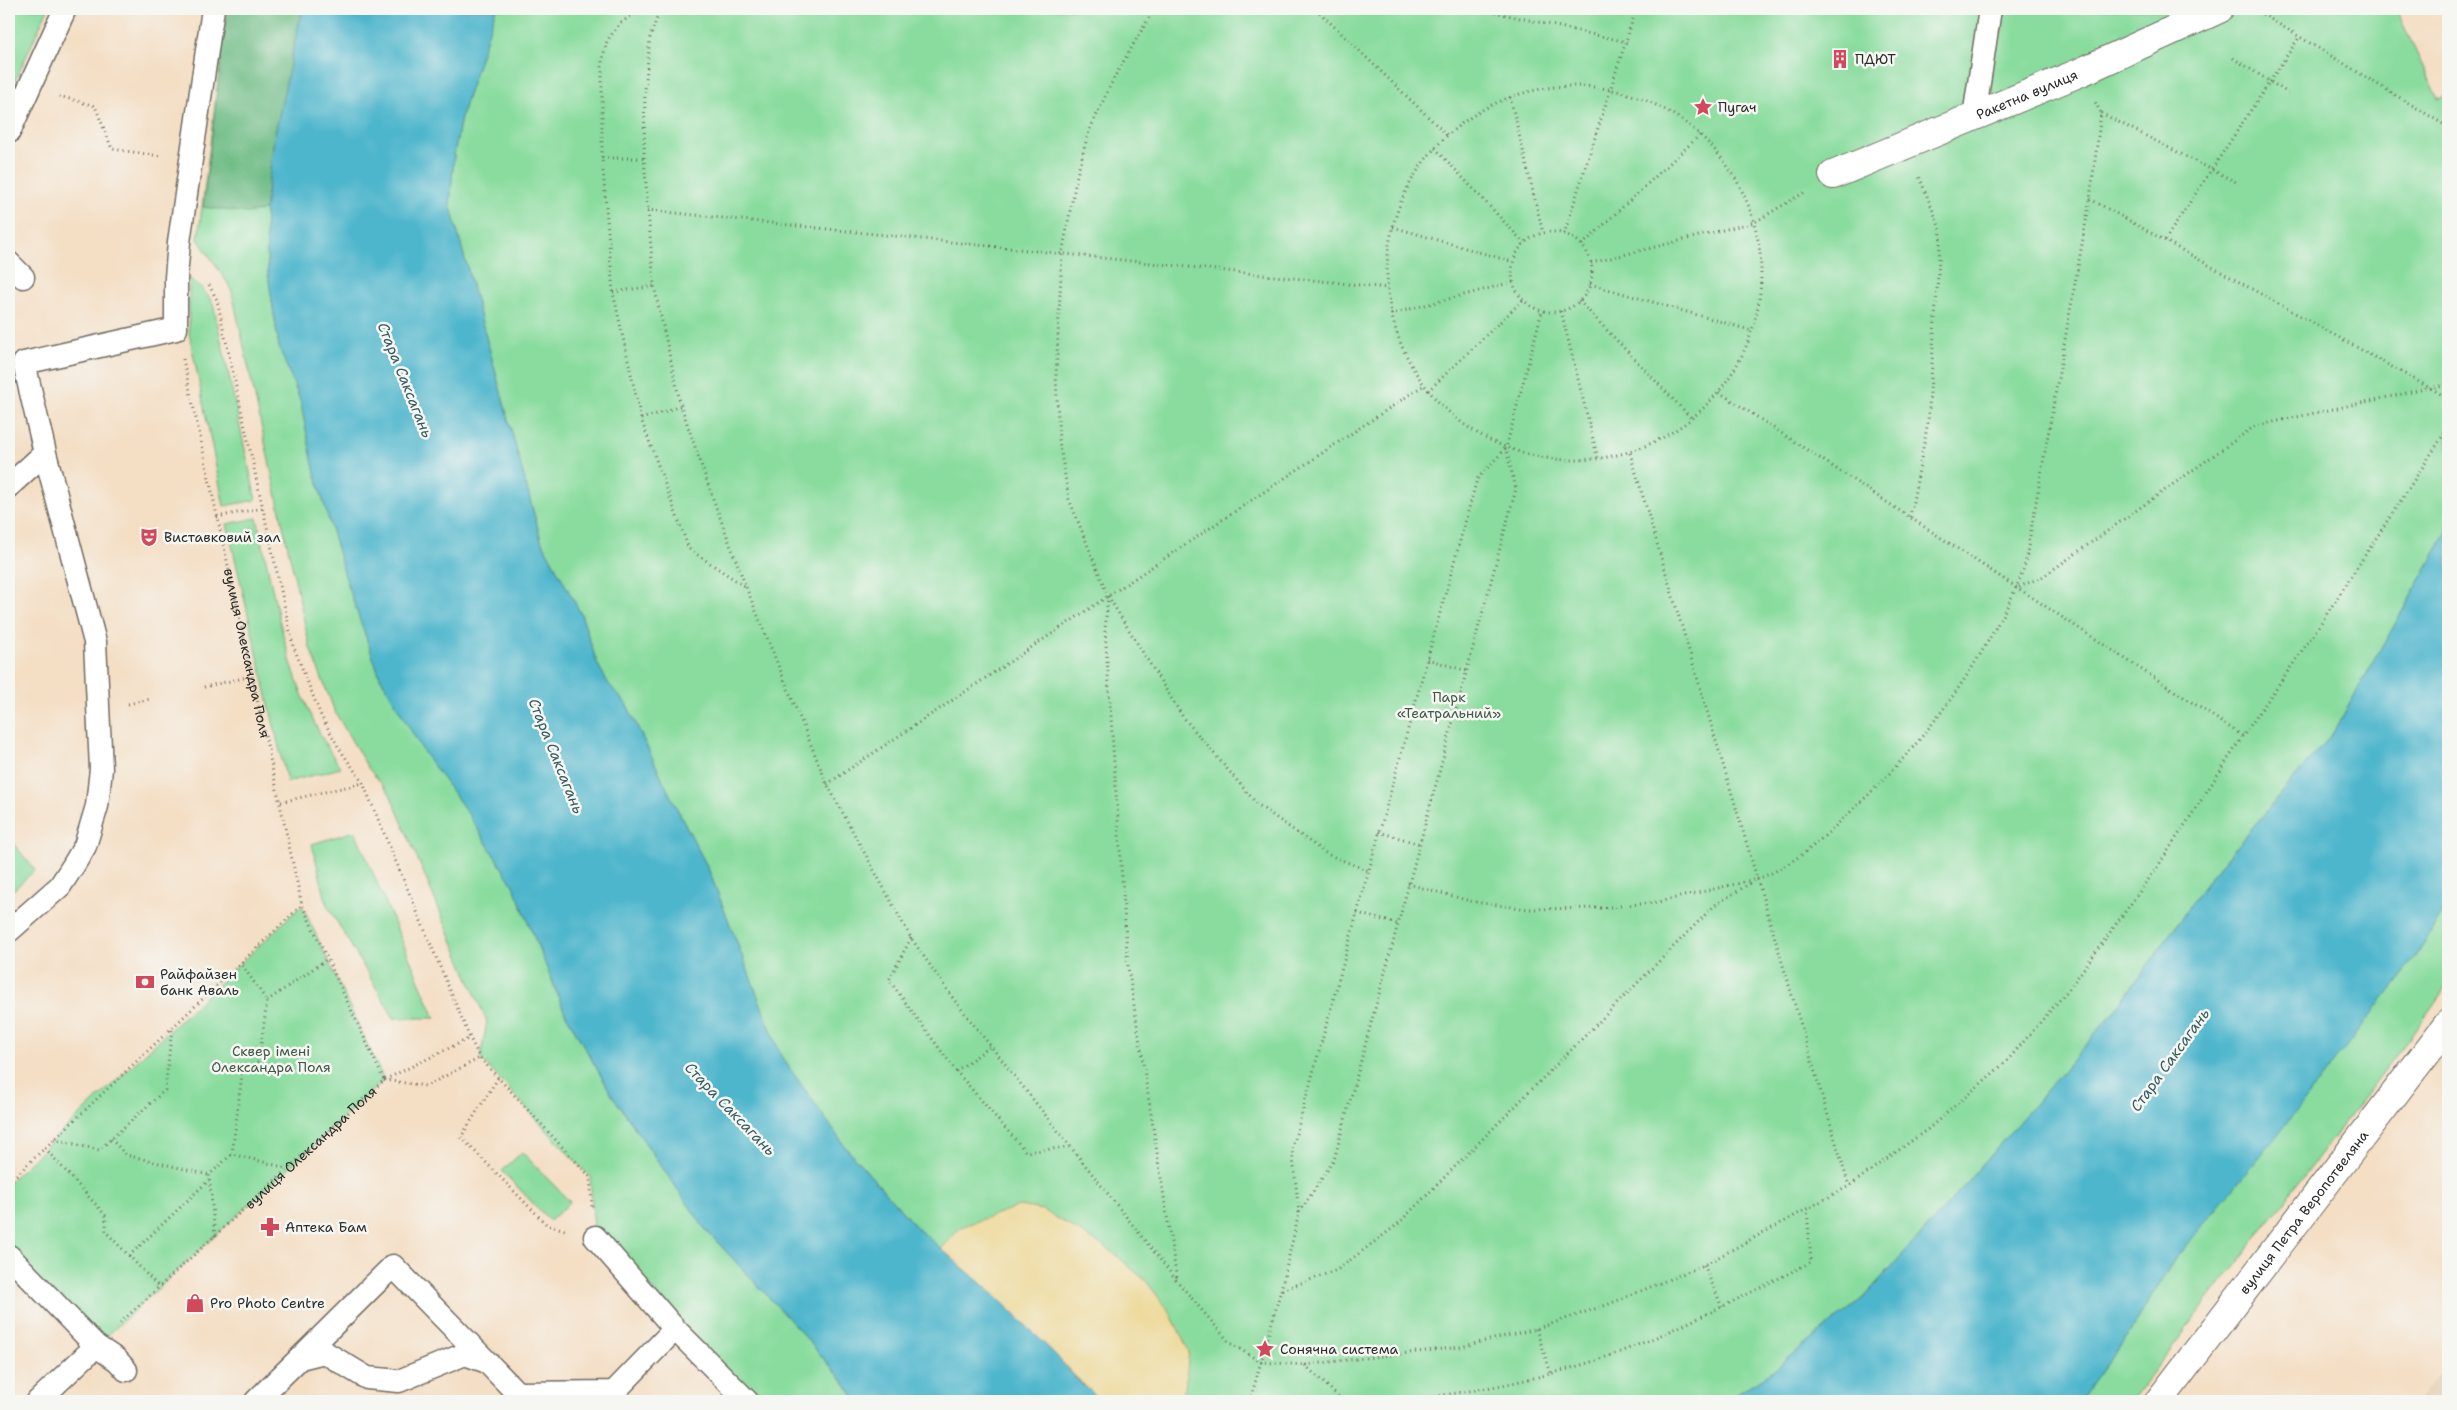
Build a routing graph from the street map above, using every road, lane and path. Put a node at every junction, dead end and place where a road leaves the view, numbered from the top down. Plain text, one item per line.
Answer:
1 (65, 9) edge
2 (213, 9) edge
3 (643, 9) edge
4 (660, 9) edge
5 (1154, 9) edge
6 (1316, 9) edge
7 (1480, 9) edge
8 (1990, 9) edge
9 (2219, 9) edge
10 (2254, 9) edge
11 (1633, 19) dead end
12 (2300, 36) junction
13 (1627, 42) junction
14 (2233, 58) dead end
15 (2080, 72) junction
16 (2270, 81) junction
17 (29, 87) junction
18 (1610, 88) junction
19 (2288, 93) dead end
20 (1510, 96) junction
21 (2100, 113) junction
22 (1974, 118) junction
23 (2448, 126) edge
24 (9, 132) edge
25 (1701, 134) junction
26 (1447, 135) junction
27 (1907, 145) junction
28 (1435, 148) junction
29 (602, 158) junction
30 (644, 158) junction
31 (190, 161) junction
32 (2212, 170) junction
33 (1833, 175) joint
34 (2236, 182) dead end
35 (2090, 199) junction
36 (647, 210) junction
37 (1755, 222) junction
38 (1393, 227) junction
39 (1543, 233) junction
40 (1564, 234) junction
41 (2165, 240) junction
42 (179, 242) junction
43 (1524, 243) junction
44 (1582, 245) junction
45 (1062, 254) junction
46 (1513, 262) junction
47 (1591, 263) junction
48 (1513, 282) junction
49 (1590, 284) junction
50 (654, 286) junction
51 (1388, 288) junction
52 (612, 292) junction
53 (1523, 300) junction
54 (1579, 301) junction
55 (1542, 311) junction
56 (1561, 311) junction
57 (1391, 314) junction
58 (1753, 331) junction
59 (17, 364) edge
60 (186, 372) dead end
61 (2448, 384) edge
62 (1424, 385) junction
63 (2430, 387) junction
64 (1428, 392) junction
65 (1719, 392) junction
66 (2448, 398) edge
67 (681, 406) junction
68 (1692, 419) junction
69 (641, 420) junction
70 (2448, 428) edge
71 (1506, 448) junction
72 (1630, 452) junction
73 (45, 453) junction
74 (1598, 459) junction
75 (9, 486) edge
76 (262, 508) junction
77 (217, 517) junction
78 (1910, 517) junction
79 (746, 587) junction
80 (2018, 588) junction
81 (1108, 596) junction
82 (1427, 659) junction
83 (1467, 671) junction
84 (252, 676) junction
85 (204, 687) dead end
86 (2243, 736) junction
87 (363, 783) junction
88 (827, 784) junction
89 (281, 802) junction
90 (1379, 832) junction
91 (1420, 844) junction
92 (1369, 870) junction
93 (1757, 879) junction
94 (1408, 884) junction
95 (302, 905) junction
96 (1357, 913) junction
97 (1398, 924) junction
98 (9, 931) edge
99 (911, 938) junction
100 (327, 959) junction
101 (240, 962) junction
102 (267, 1001) junction
103 (2448, 1024) edge
104 (172, 1027) junction
105 (470, 1038) junction
106 (991, 1046) junction
107 (480, 1058) junction
108 (956, 1071) junction
109 (498, 1078) junction
110 (384, 1080) junction
111 (53, 1139) junction
112 (111, 1139) junction
113 (1069, 1147) junction
114 (45, 1148) junction
115 (232, 1154) junction
116 (288, 1168) junction
117 (209, 1177) junction
118 (590, 1177) dead end
119 (9, 1182) edge
120 (1849, 1186) junction
121 (1807, 1209) junction
122 (1299, 1213) junction
123 (547, 1225) dead end
124 (215, 1236) junction
125 (595, 1237) dead end
126 (9, 1256) edge
127 (129, 1256) junction
128 (1704, 1265) junction
129 (1177, 1281) junction
130 (159, 1287) junction
131 (1282, 1290) junction
132 (1722, 1307) junction
133 (675, 1329) junction
134 (1536, 1329) junction
135 (96, 1346) junction
136 (300, 1358) junction
137 (487, 1362) junction
138 (1261, 1362) junction
139 (1305, 1365) junction
140 (126, 1370) dead end
141 (1551, 1373) junction
142 (513, 1397) edge
143 (38, 1401) edge
144 (256, 1401) edge
145 (746, 1401) edge
146 (1250, 1401) edge
147 (1343, 1401) edge
148 (1395, 1401) edge
149 (2159, 1401) edge

1 - 17 lane
2 - 31 lane
3 - 29 path
4 - 30 path
5 - 45 path
6 - 26 path
7 - 13 path
8 - 22 lane
9 - 15 street, Ракетна вулиця
10 - 12 path
11 - 13 path
12 - 16 path
12 - 23 path
13 - 18 path
14 - 16 path
15 - 21 path
15 - 22 street, Ракетна вулиця
16 - 19 path
16 - 32 path
17 - 24 lane
17 - 31 path
18 - 20 path
18 - 25 path
18 - 40 path
20 - 26 path
20 - 39 path
21 - 32 path
21 - 35 path
22 - 27 street, Ракетна вулиця
25 - 37 path
25 - 44 path
26 - 28 path
27 - 33 street, Ракетна вулиця
27 - 78 path
28 - 38 path
28 - 43 path
29 - 30 path
29 - 52 path
30 - 36 path
31 - 42 lane
32 - 34 path
32 - 41 path
33 - 37 path
35 - 41 path
35 - 80 path
36 - 45 path
36 - 50 path
37 - 47 path
37 - 58 path
38 - 46 path
38 - 51 path
39 - 40 path
39 - 43 path
40 - 44 path
41 - 63 path
42 - 59 lane
42 - 76 path
43 - 46 path
44 - 47 path
45 - 51 path
45 - 81 path
46 - 48 path
47 - 49 path
48 - 53 path
48 - 57 path
49 - 54 path
49 - 58 path
50 - 52 path
50 - 67 path
51 - 57 path
52 - 69 path
53 - 55 path
53 - 64 path
54 - 56 path
54 - 68 path
55 - 56 path
55 - 71 path
56 - 74 path
57 - 62 path
58 - 65 path
59 - 73 lane
60 - 77 path, вулиця Олександра Поля
61 - 63 path
62 - 64 path
62 - 81 path
63 - 66 path
63 - 80 path
64 - 71 path
65 - 68 path
65 - 78 path
67 - 69 path
67 - 79 path
68 - 72 path
69 - 79 path
70 - 86 path
71 - 74 path
71 - 82 path
71 - 83 path
72 - 74 path
72 - 93 path
73 - 75 lane
73 - 98 lane
76 - 77 path
76 - 87 path
77 - 84 path, вулиця Олександра Поля
78 - 80 path
79 - 88 path
80 - 86 path
80 - 93 path
81 - 88 path
81 - 92 path
81 - 129 path
82 - 83 path
82 - 90 path
83 - 91 path
84 - 85 path
84 - 89 path, вулиця Олександра Поля
86 - 120 path
87 - 89 path
87 - 105 path
88 - 99 path
89 - 95 path, вулиця Олександра Поля
90 - 91 path
90 - 92 path
91 - 94 path
92 - 96 path
93 - 94 path
93 - 120 path
93 - 131 path
94 - 97 path
95 - 100 path, вулиця Олександра Поля
95 - 101 path
96 - 97 path
96 - 122 path
97 - 122 path
99 - 106 path
99 - 108 path
100 - 102 path
100 - 110 path, вулиця Олександра Поля
101 - 102 path
101 - 104 path
102 - 115 path
103 - 149 street, вулиця Петра Веропотвеляна
104 - 111 path
104 - 112 path
105 - 107 path
105 - 110 path
106 - 108 path
106 - 113 path
107 - 109 path
107 - 110 path
108 - 113 path
109 - 118 path
109 - 123 path
110 - 116 path, вулиця Олександра Поля
111 - 112 path
111 - 114 path
112 - 117 path
113 - 129 path
114 - 119 path
114 - 127 path
115 - 116 path
115 - 117 path
116 - 124 path, вулиця Олександра Поля
117 - 124 path
117 - 127 path
120 - 121 path
121 - 128 path
121 - 132 path
122 - 131 path
124 - 130 path, вулиця Олександра Поля
125 - 133 lane
126 - 135 lane
127 - 130 path
128 - 132 path
128 - 134 path
129 - 138 path
130 - 135 path, вулиця Олександра Поля
131 - 138 path
132 - 141 path
133 - 142 lane
133 - 145 lane
134 - 139 path
134 - 141 path
135 - 140 lane
135 - 143 lane
136 - 137 lane
136 - 137 lane
136 - 144 lane
137 - 142 lane
138 - 139 path
138 - 146 path
139 - 147 path
141 - 148 path

